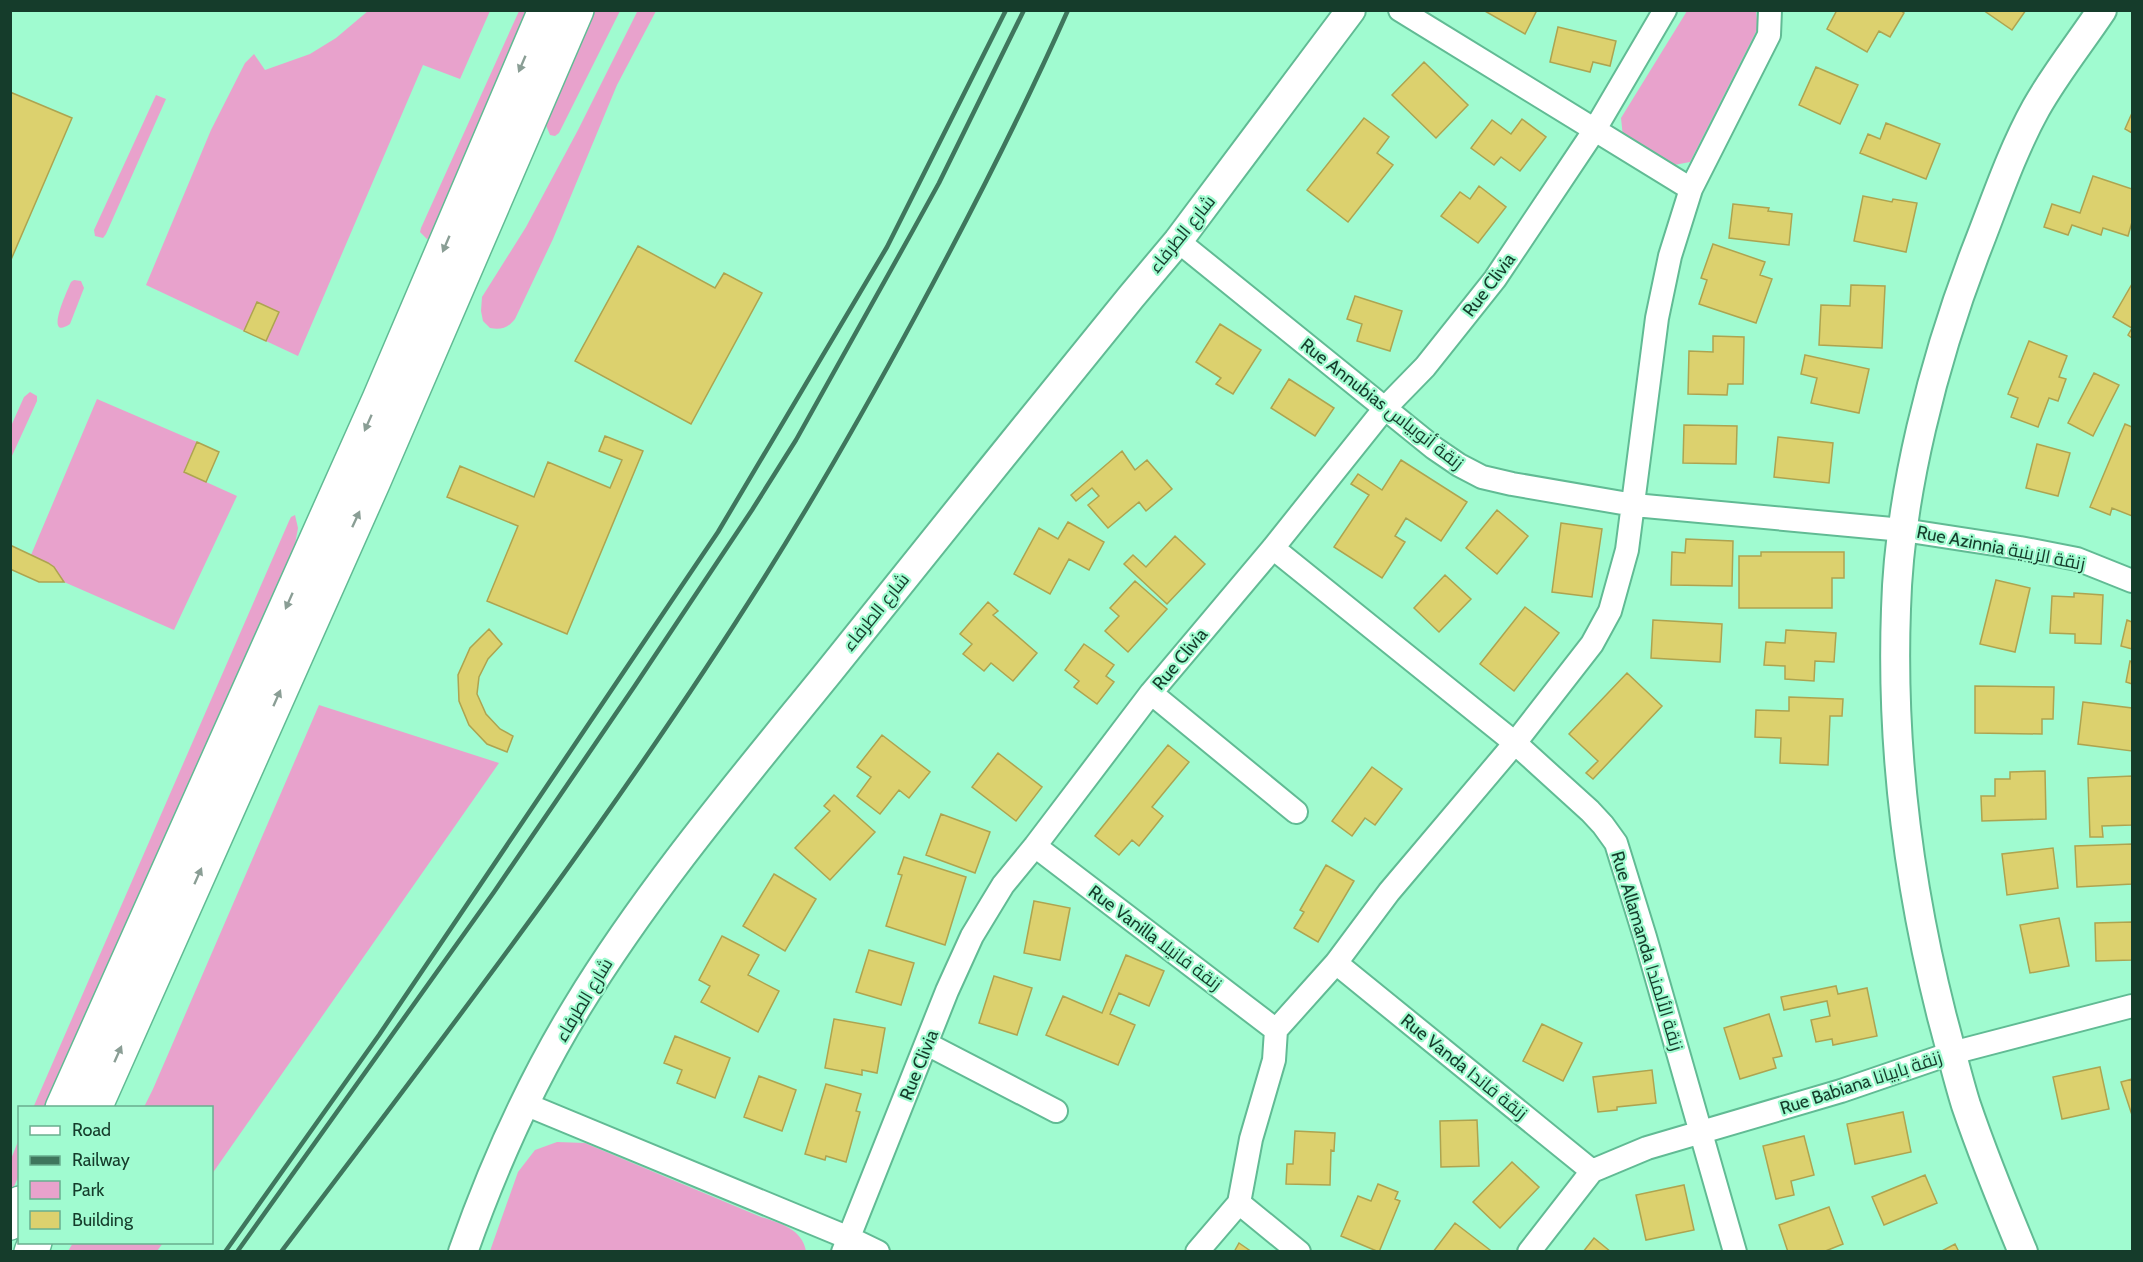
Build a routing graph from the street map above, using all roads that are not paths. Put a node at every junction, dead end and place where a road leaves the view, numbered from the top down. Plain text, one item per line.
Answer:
1 (545, 10) edge
2 (577, 10) edge
3 (1351, 10) edge
4 (1400, 10) edge
5 (1665, 10) edge
6 (1770, 10) edge
7 (2102, 10) edge
8 (1594, 131) junction
9 (1691, 189) junction
10 (1178, 241) junction
11 (1385, 408) junction
12 (1634, 505) junction
13 (1903, 530) junction
14 (1273, 548) junction
15 (2133, 582) edge
16 (1151, 693) junction
17 (1515, 743) junction
18 (1296, 812) dead end
19 (1035, 846) junction
20 (1336, 963) junction
21 (2133, 1006) edge
22 (1276, 1030) junction
23 (927, 1044) junction
24 (1952, 1053) junction
25 (525, 1104) junction
26 (62, 1106) edge
27 (95, 1106) edge
28 (1056, 1111) dead end
29 (1700, 1132) junction
30 (1592, 1171) junction
31 (1239, 1203) junction
32 (18, 1207) edge
33 (10, 1223) edge
34 (846, 1244) edge
35 (463, 1251) edge
36 (878, 1251) edge
37 (1197, 1251) edge
38 (1299, 1251) edge
39 (1529, 1251) edge
40 (1735, 1251) edge
41 (2023, 1251) edge

1 -> 26 highway
27 -> 2 highway
3 - 10 street, شارع الطرفاء
4 - 8 street
5 - 8 street, Rue Clivia
6 - 9 street
7 - 13 street
8 - 9 street
8 - 11 street, Rue Clivia
9 - 12 street
10 - 11 street, Rue Annubias زنقة أنوبياس
10 - 25 street, شارع الطرفاء
11 - 12 street, Rue Annubias زنقة أنوبياس
11 - 14 street, Rue Clivia
12 - 13 street, Rue Annubias زنقة أنوبياس
12 - 17 street
13 - 15 street, Rue Azinnia زنقة الزينية
13 - 24 street
14 - 16 street, Rue Clivia
14 - 17 street, Rue Allamanda زنقة الألمندا
16 - 18 street
16 - 19 street, Rue Clivia
17 - 20 street
17 - 29 street, Rue Allamanda زنقة الألمندا
19 - 22 street, Rue Vanilla زنقة فانيلا
19 - 23 street, Rue Clivia
20 - 22 street
20 - 30 street, Rue Vanda زنقة فاندا
21 - 24 street, Rue Babiana زنقة بابيانا
22 - 31 street
23 - 28 street
23 - 34 street, Rue Clivia
24 - 29 street, Rue Babiana زنقة بابيانا
24 - 41 street
25 - 34 street
25 - 35 street, شارع الطرفاء
29 - 30 street, Rue Babiana زنقة بابيانا
29 - 40 street, Rue Allamanda زنقة الألمندا
30 - 39 street
31 - 37 street
31 - 38 street
32 - 33 highway
34 - 36 street

